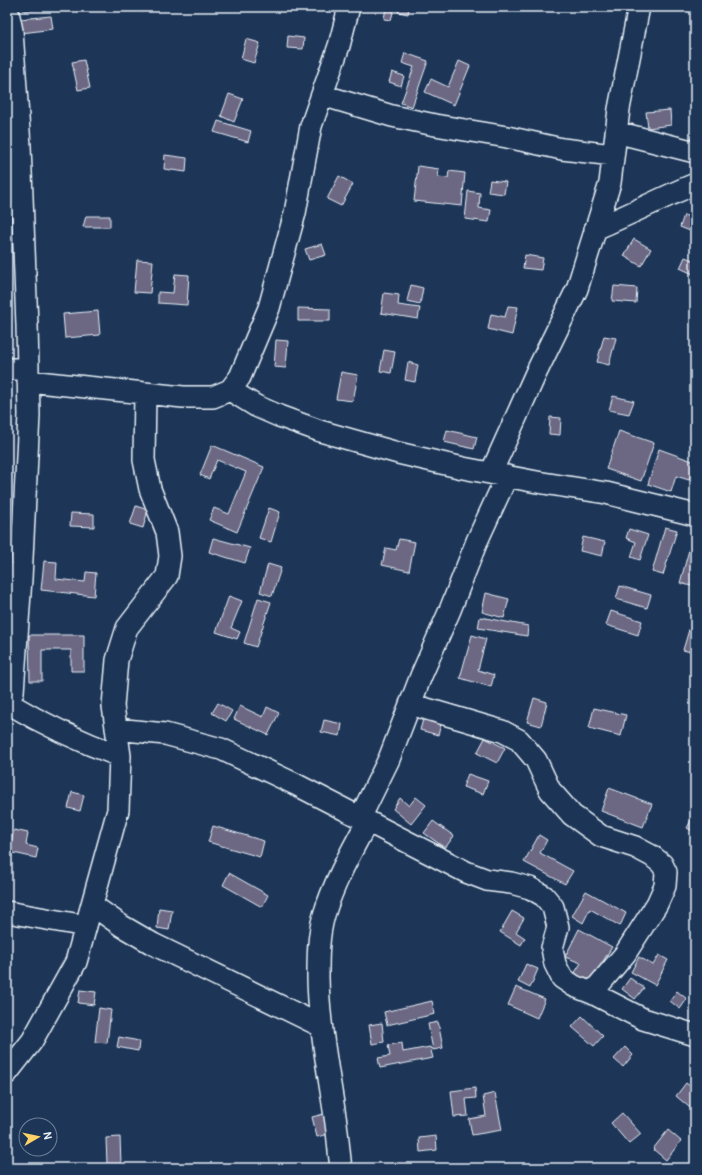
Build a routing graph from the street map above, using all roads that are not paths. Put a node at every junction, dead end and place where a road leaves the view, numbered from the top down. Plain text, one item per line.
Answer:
1 (7, 7) edge
2 (349, 7) edge
3 (639, 7) edge
4 (322, 95) junction
5 (616, 132) junction
6 (14, 147) edge
7 (695, 152) edge
8 (613, 155) junction
9 (695, 184) edge
10 (595, 229) junction
11 (7, 369) edge
12 (28, 375) junction
13 (230, 390) junction
14 (146, 393) junction
15 (499, 475) junction
16 (695, 515) edge
17 (13, 601) edge
18 (8, 703) edge
19 (410, 704) junction
20 (116, 729) junction
21 (120, 756) junction
22 (363, 820) junction
23 (92, 905) junction
24 (7, 912) edge
25 (86, 926) junction
26 (592, 993) junction
27 (321, 1026) junction
28 (695, 1035) edge
29 (7, 1073) edge
30 (341, 1168) edge

1 - 6 street
2 - 4 street
3 - 5 street
4 - 8 street
4 - 13 street
5 - 7 street
5 - 8 street
6 - 12 street
8 - 10 street
9 - 10 street
10 - 15 street
11 - 12 street
12 - 14 street
12 - 17 street
13 - 14 street
13 - 15 street
14 - 20 street
15 - 16 street
15 - 19 street
17 - 18 street
18 - 21 street
19 - 22 street
19 - 26 street
20 - 21 street
20 - 22 street
21 - 23 street
22 - 26 street
22 - 27 street
23 - 25 street
23 - 27 street
24 - 25 street
25 - 29 street
26 - 28 street
27 - 30 street

